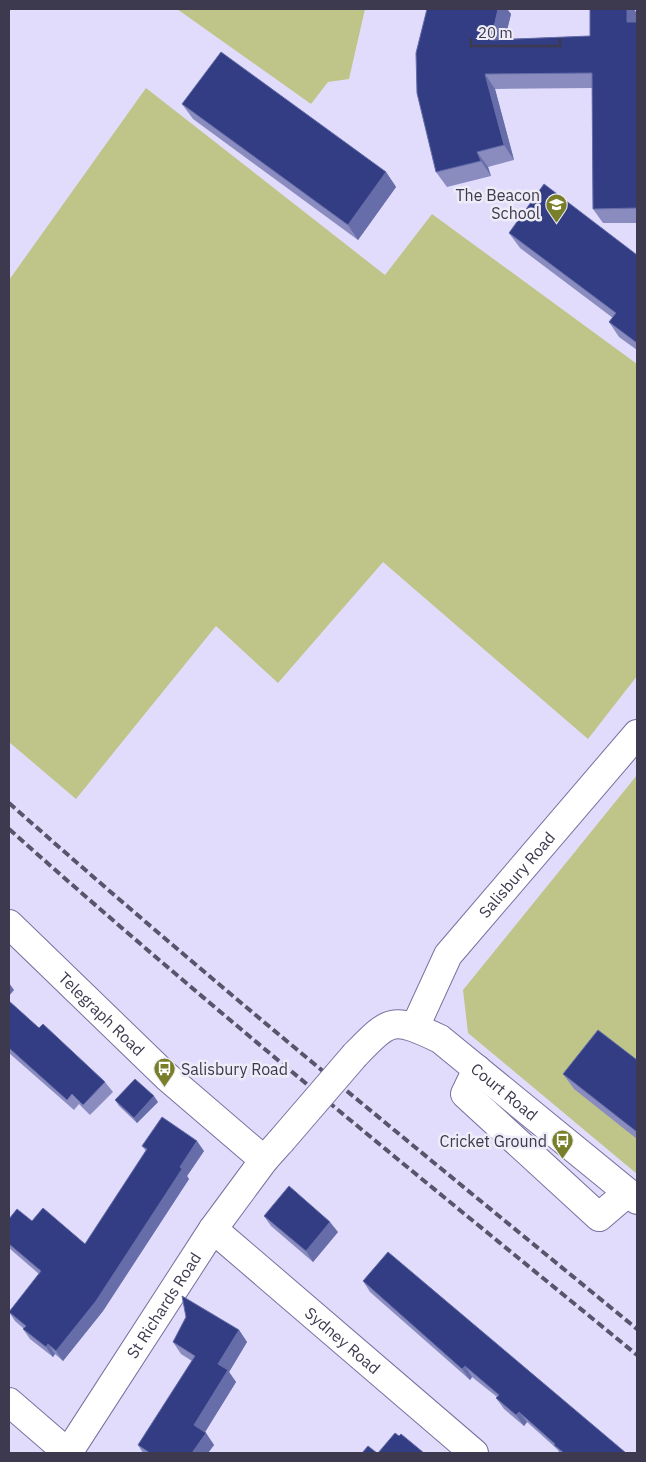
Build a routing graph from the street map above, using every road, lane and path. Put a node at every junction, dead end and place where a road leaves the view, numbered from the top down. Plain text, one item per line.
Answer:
1 (637, 734) edge
2 (9, 924) edge
3 (415, 1027) junction
4 (477, 1069) junction
5 (272, 1150) junction
6 (632, 1196) edge
7 (213, 1228) junction
8 (9, 1402) edge
9 (68, 1453) edge
10 (474, 1453) edge

1 - 3 street, Salisbury Road
2 - 5 street, Telegraph Road
3 - 4 street, Court Road
3 - 5 street, St Richards Road, bridge
4 - 6 street, Court Road
4 - 6 street
5 - 7 street, St Richards Road
7 - 9 street, St Richards Road
7 - 10 street, Sydney Road
8 - 9 street

